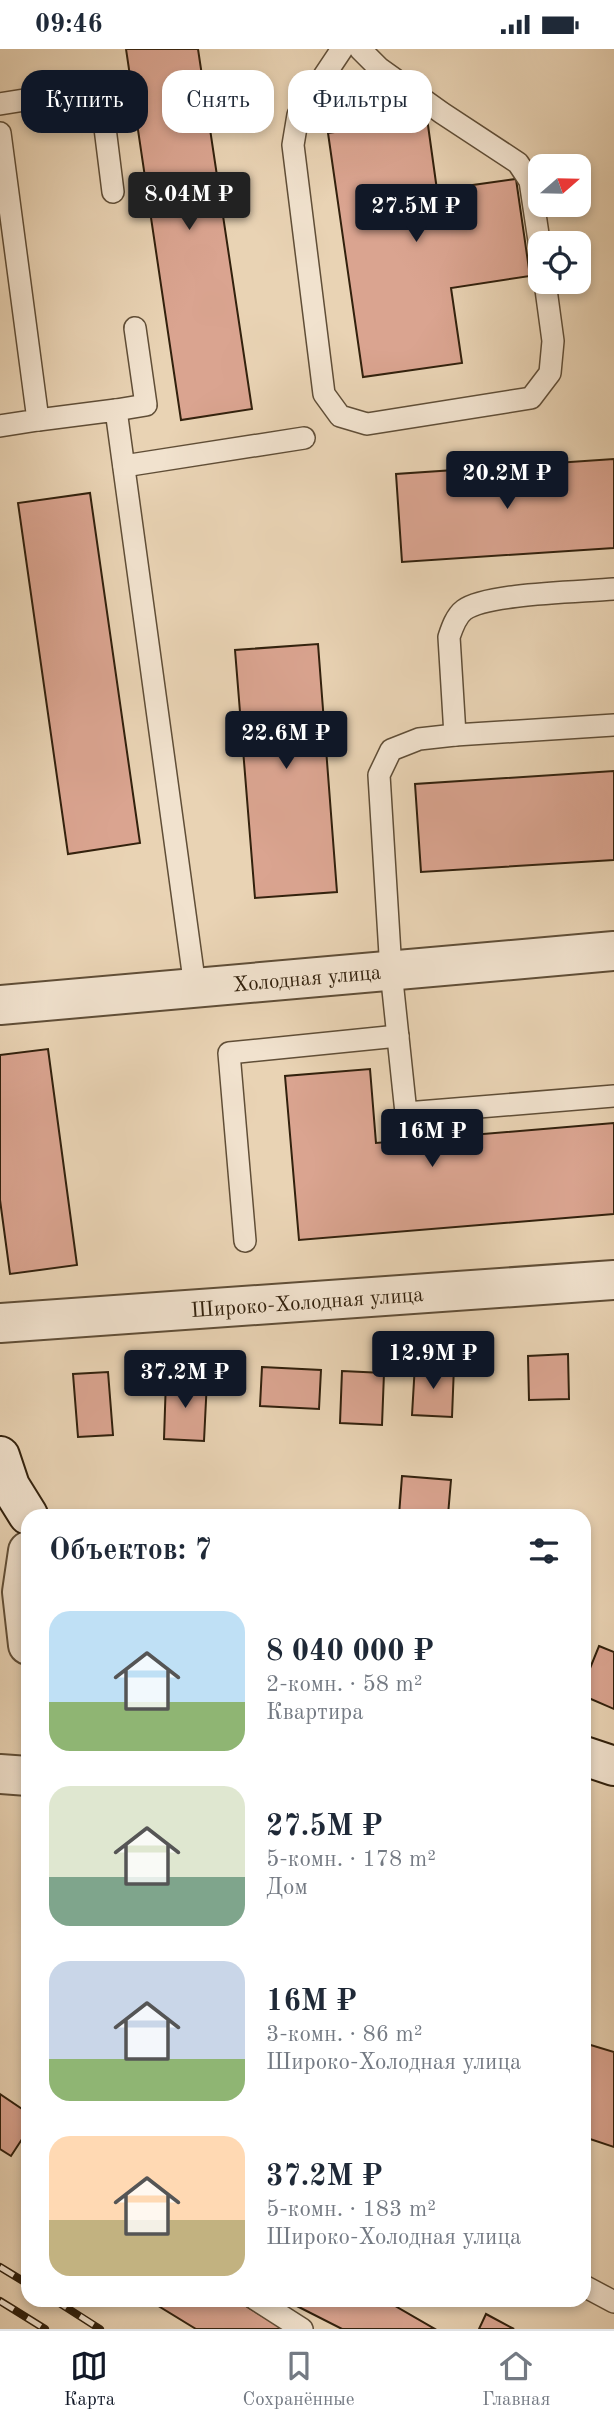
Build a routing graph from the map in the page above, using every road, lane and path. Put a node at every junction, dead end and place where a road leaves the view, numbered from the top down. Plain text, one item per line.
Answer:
1 (342, 49) edge
2 (360, 49) edge
3 (0, 104) edge
4 (0, 133) edge
5 (113, 192) dead end
6 (538, 231) edge
7 (547, 294) edge
8 (135, 328) dead end
9 (116, 410) junction
10 (38, 420) junction
11 (0, 426) edge
12 (304, 438) dead end
13 (124, 466) junction
14 (614, 589) edge
15 (614, 725) edge
16 (455, 735) junction
17 (614, 951) edge
18 (391, 971) junction
19 (195, 987) junction
20 (0, 1005) edge
21 (398, 1036) junction
22 (614, 1096) edge
23 (246, 1241) dead end
24 (614, 1280) edge
25 (0, 1323) edge
26 (591, 1758) edge
27 (614, 1766) edge
28 (0, 1774) edge
29 (21, 1776) edge
30 (591, 2290) edge
31 (614, 2302) edge
32 (268, 2307) edge
33 (302, 2329) edge

1 - 7 lane
2 - 6 lane
3 - 5 lane
4 - 10 lane
8 - 9 lane
9 - 10 lane
9 - 13 lane
10 - 11 lane
12 - 13 lane
13 - 19 lane
14 - 16 lane
15 - 16 lane
16 - 18 lane
17 - 18 street, Холодная улица
18 - 19 street, Холодная улица
18 - 21 lane
19 - 20 street, Холодная улица
21 - 22 lane
21 - 23 lane
24 - 25 street, Широко-Холодная улица
26 - 27 street
28 - 29 street
30 - 31 lane
32 - 33 lane

